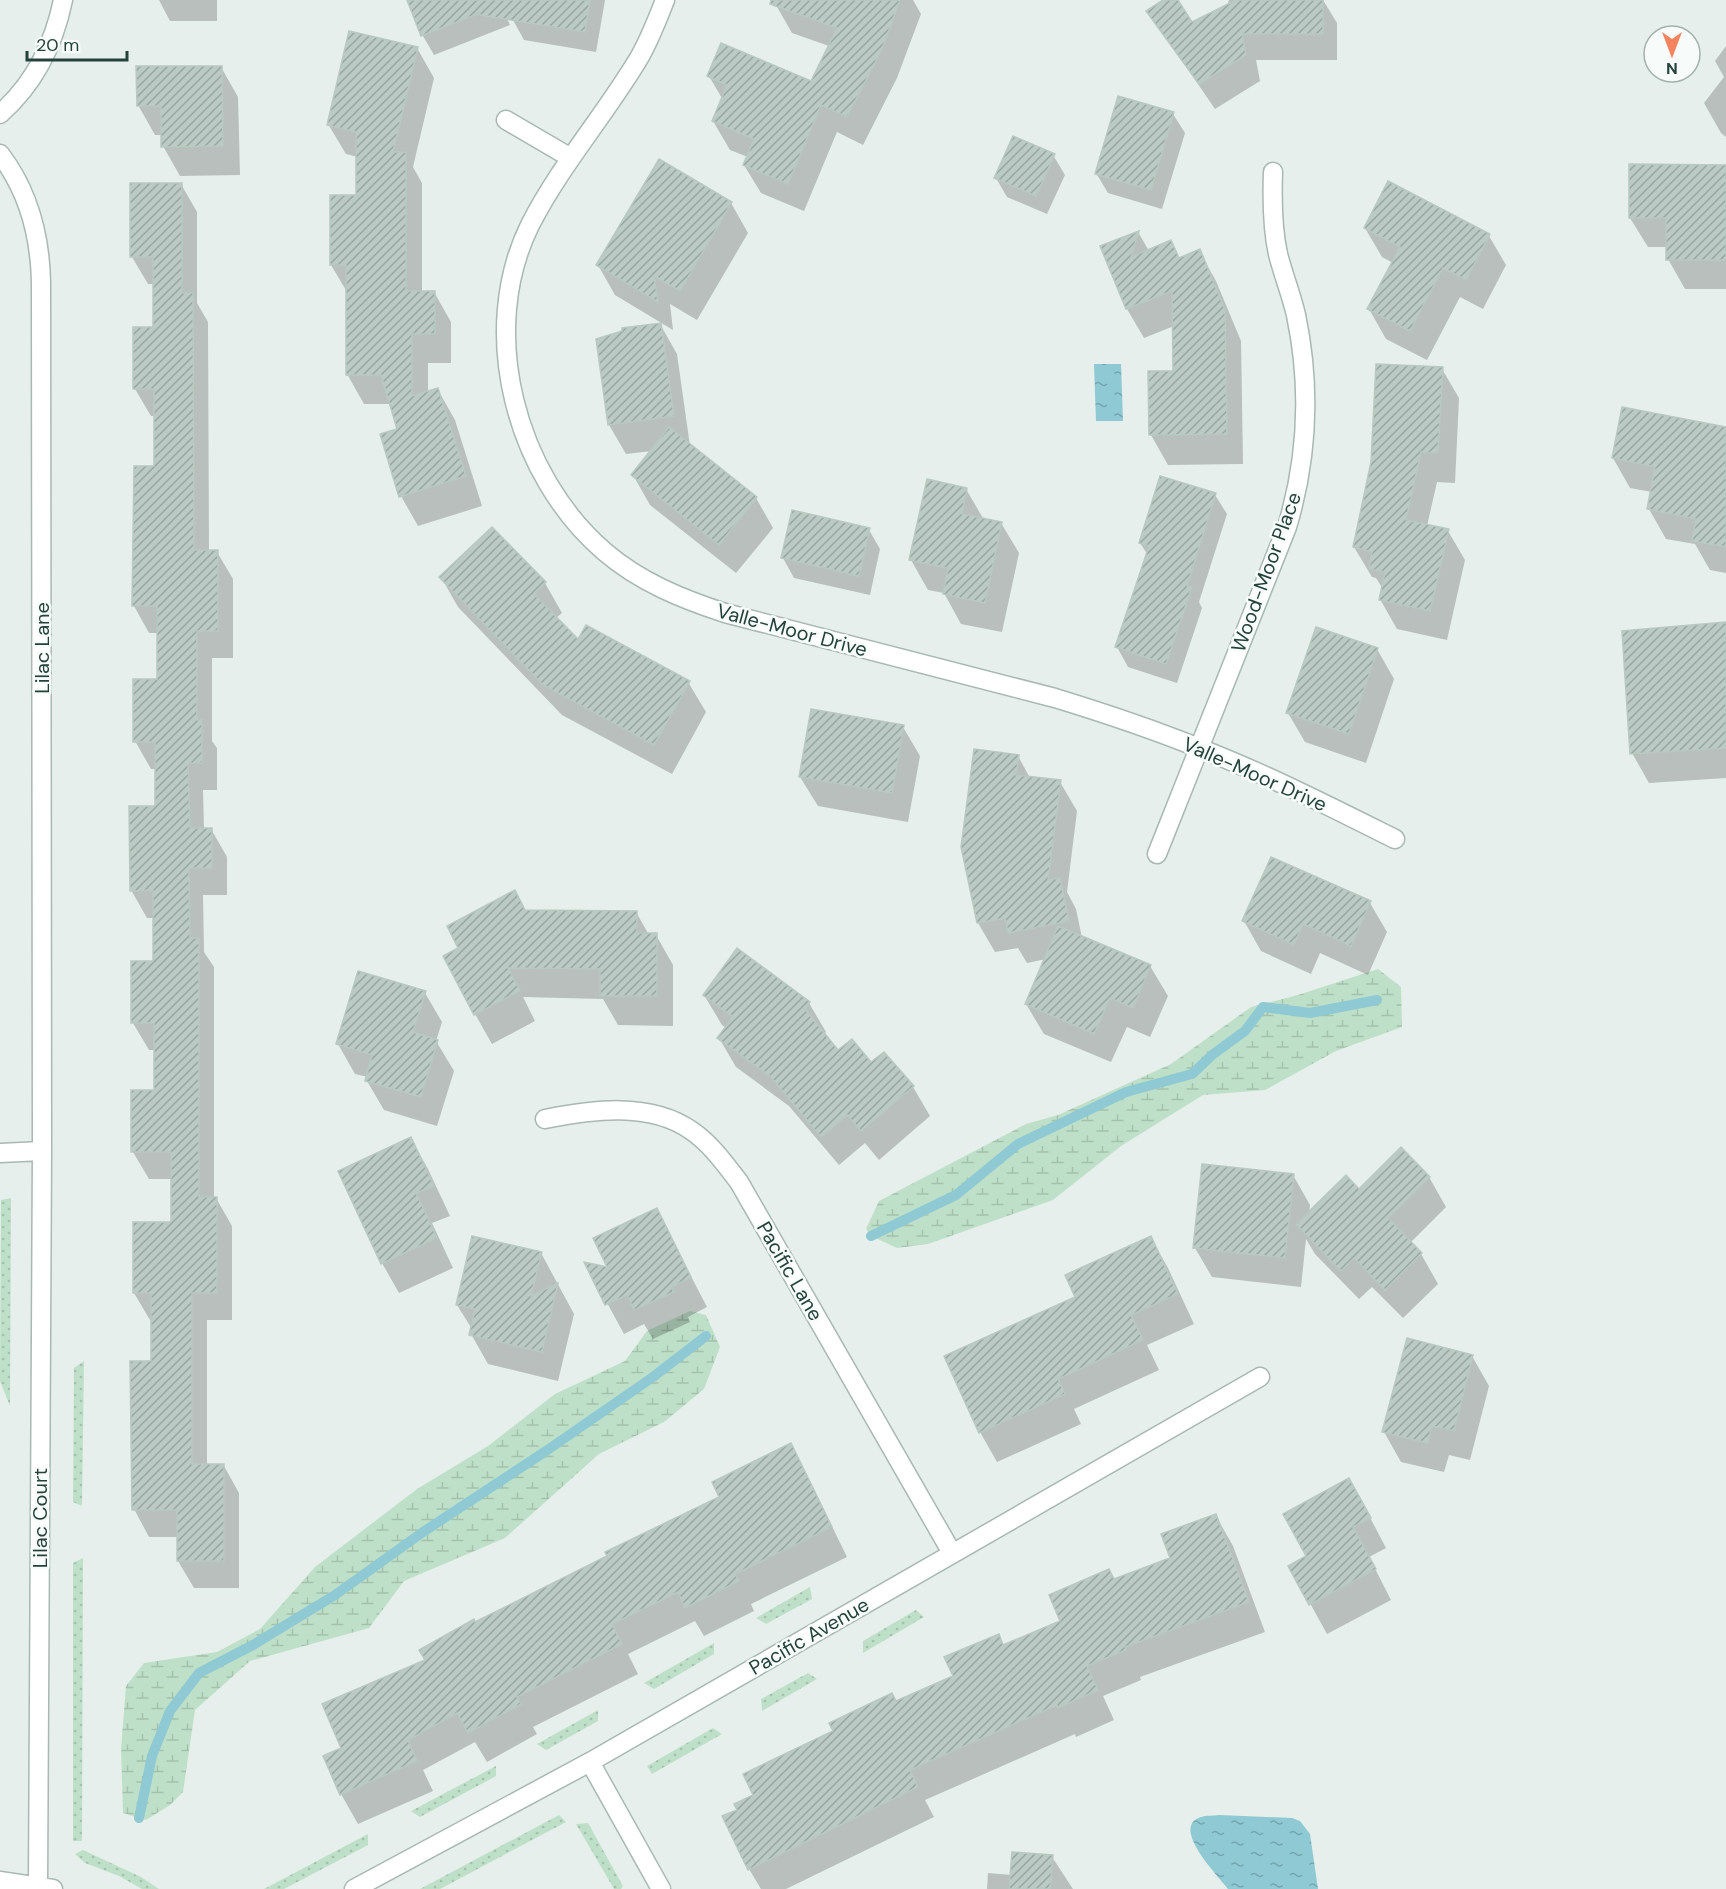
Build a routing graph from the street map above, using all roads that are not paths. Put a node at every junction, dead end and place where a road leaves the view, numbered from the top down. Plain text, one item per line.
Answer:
1 (63, 0) edge
2 (665, 0) edge
3 (0, 114) edge
4 (506, 120) dead end
5 (0, 154) edge
6 (571, 159) junction
7 (1273, 172) dead end
8 (1199, 748) junction
9 (1395, 839) dead end
10 (1157, 854) dead end
11 (545, 1119) dead end
12 (42, 1151) junction
13 (0, 1153) edge
14 (1260, 1377) dead end
15 (952, 1553) junction
16 (590, 1762) junction
17 (0, 1881) edge
18 (46, 1887) edge
19 (354, 1889) edge
20 (661, 1889) edge

1 - 3 street
2 - 6 street, Valle-Moor Drive
4 - 6 street
5 - 12 street, Lilac Lane
6 - 8 street, Valle-Moor Drive
7 - 8 street, Wood-Moor Place
8 - 9 street, Valle-Moor Drive
8 - 10 street, Wood-Moor Place
11 - 15 street, Pacific Lane
12 - 13 street
12 - 18 street, Lilac Court
14 - 15 street, Pacific Avenue
15 - 16 street, Pacific Avenue
16 - 19 street, Pacific Avenue
16 - 20 street
17 - 18 street, Lilac Court

